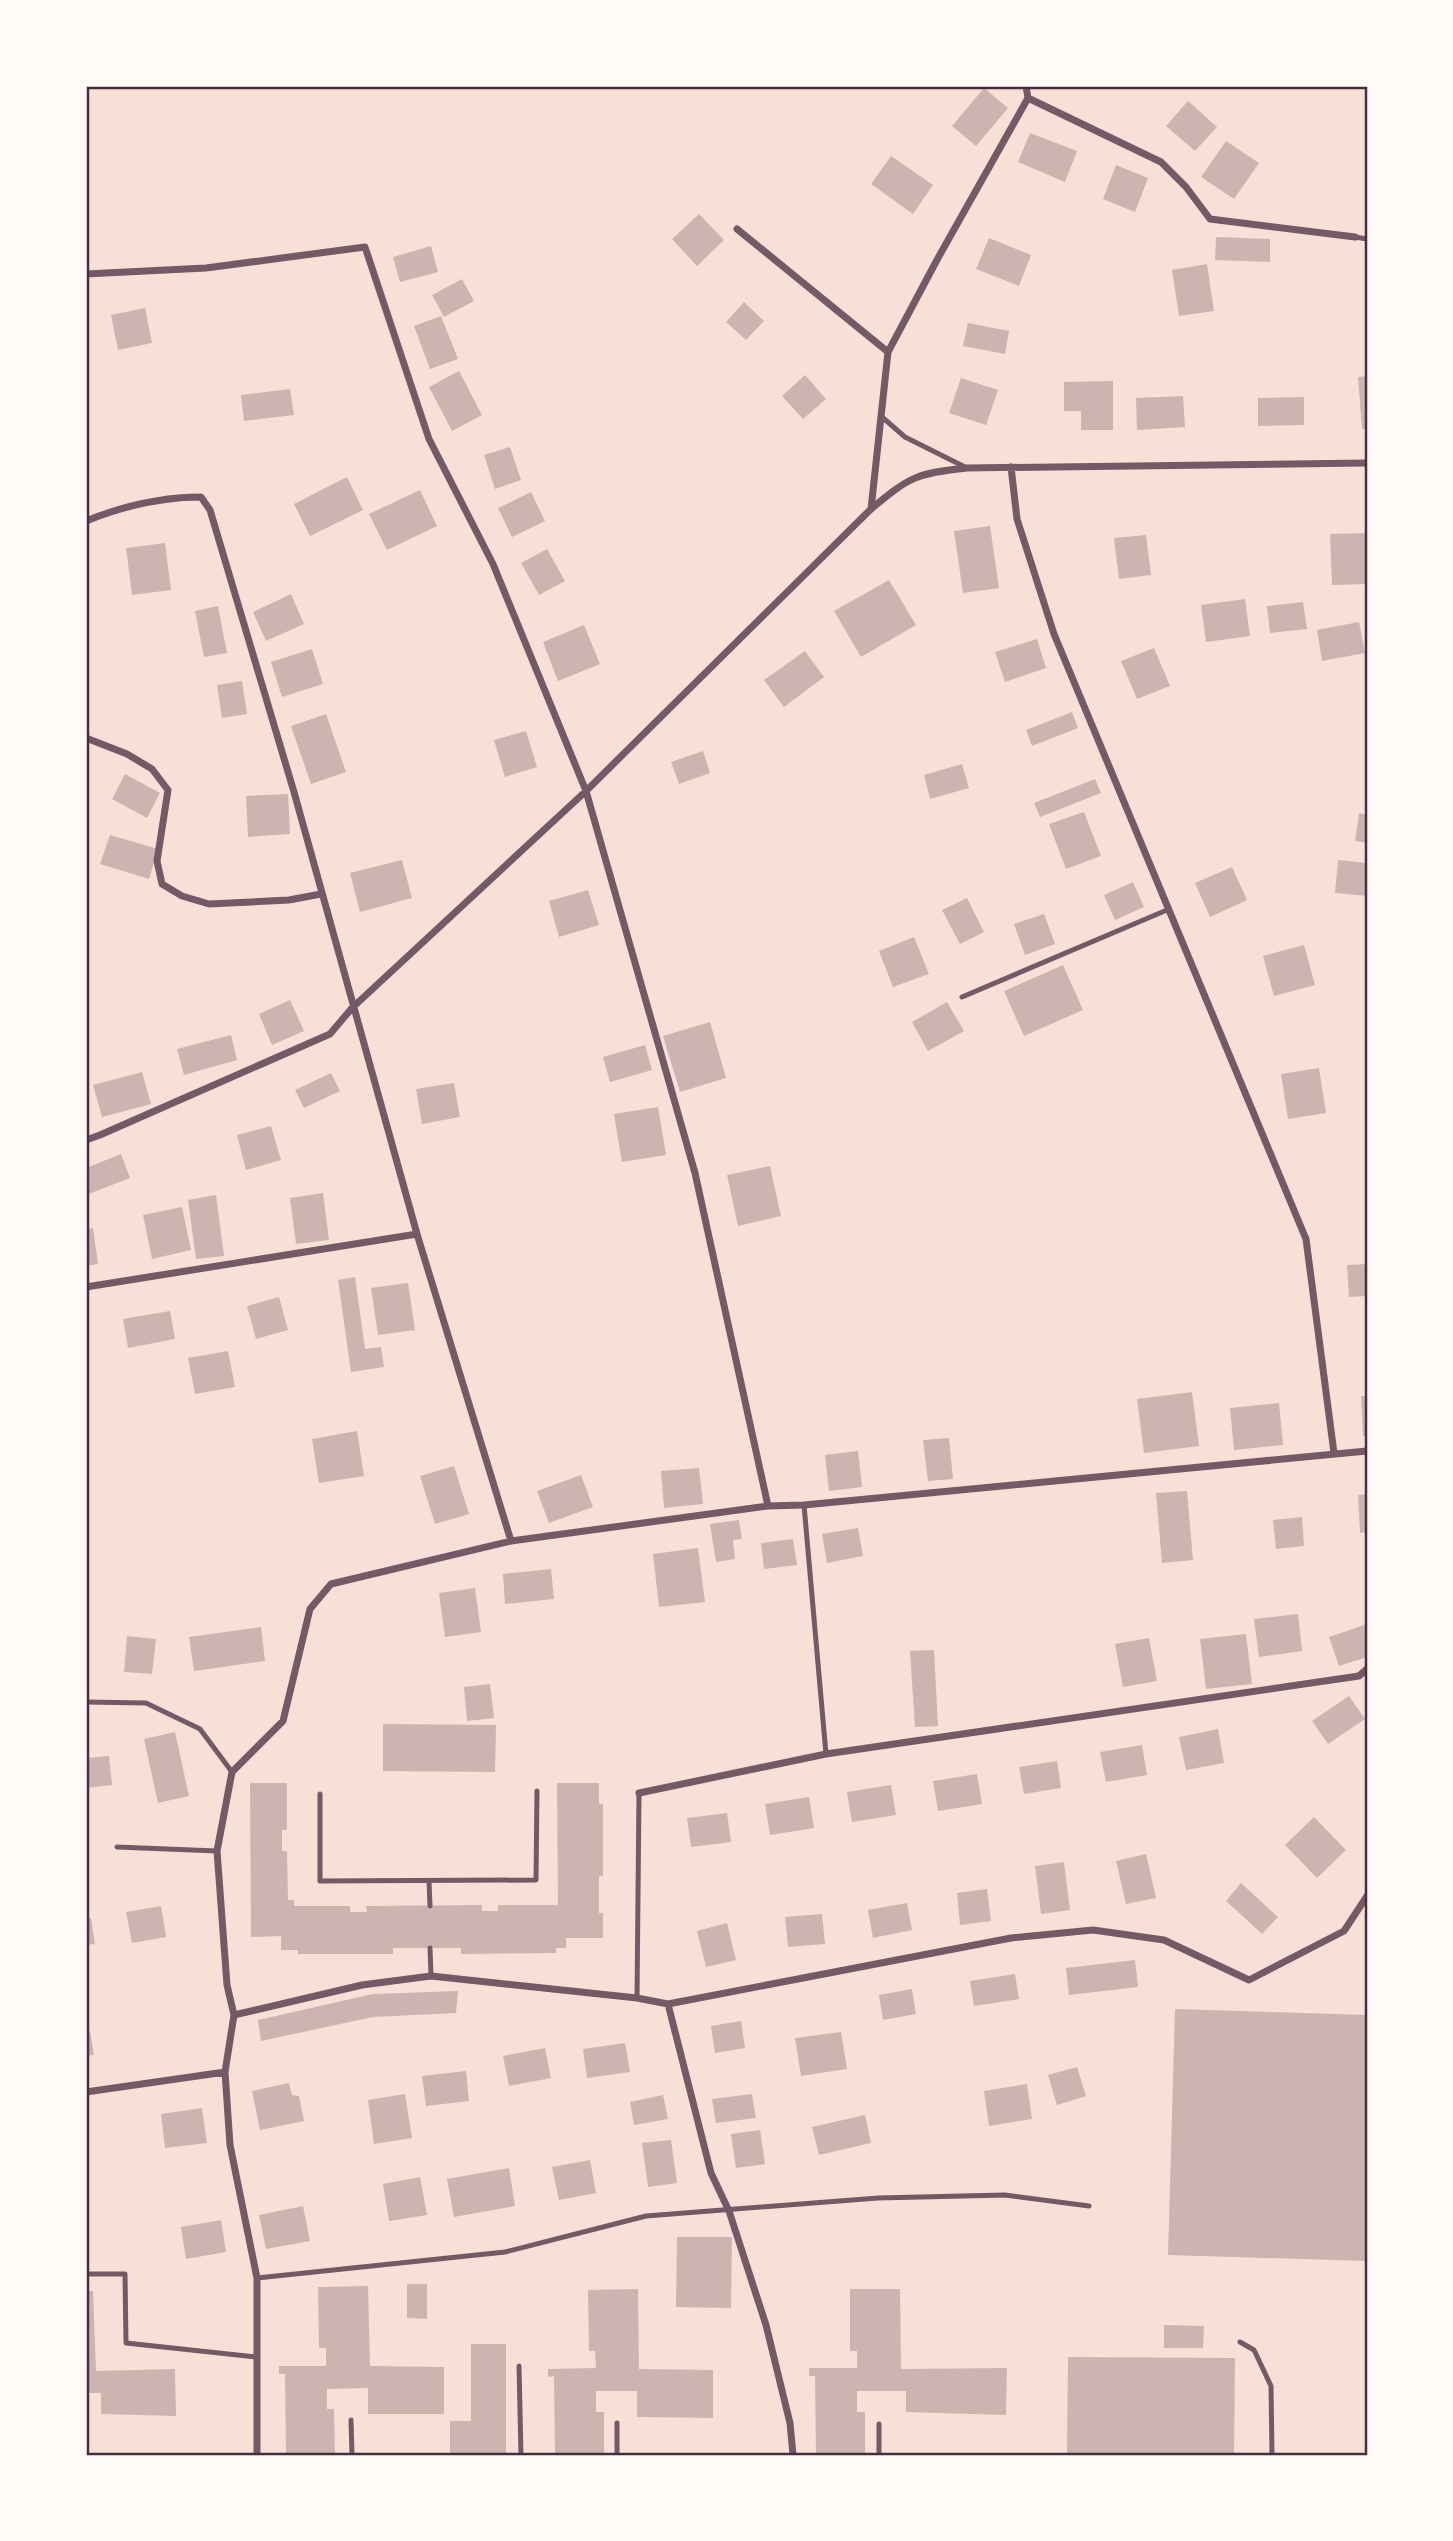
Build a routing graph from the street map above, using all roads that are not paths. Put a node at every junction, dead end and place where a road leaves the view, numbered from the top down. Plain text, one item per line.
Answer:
1 (1026, 86) edge
2 (1028, 98) junction
3 (737, 229) dead end
4 (1355, 237) joint
5 (1367, 239) edge
6 (86, 274) edge
7 (888, 352) junction
8 (881, 417) junction
9 (1367, 463) edge
10 (1011, 467) junction
11 (967, 468) junction
12 (871, 509) junction
13 (86, 521) edge
14 (86, 738) edge
15 (586, 790) junction
16 (321, 894) junction
17 (1167, 910) junction
18 (961, 997) dead end
19 (352, 1008) junction
20 (86, 1140) edge
21 (417, 1234) junction
22 (86, 1287) edge
23 (1367, 1451) edge
24 (1334, 1452) junction
25 (804, 1505) junction
26 (768, 1506) junction
27 (511, 1541) junction
28 (1367, 1670) edge
29 (86, 1702) edge
30 (826, 1754) junction
31 (232, 1772) junction
32 (537, 1791) dead end
33 (639, 1793) joint
34 (320, 1794) dead end
35 (117, 1847) dead end
36 (217, 1851) junction
37 (429, 1881) junction
38 (1367, 1896) edge
39 (429, 1906) dead end
40 (430, 1948) dead end
41 (431, 1976) junction
42 (637, 1998) junction
43 (668, 2004) junction
44 (234, 2015) junction
45 (225, 2072) junction
46 (86, 2092) edge
47 (1089, 2206) dead end
48 (729, 2211) junction
49 (86, 2274) edge
50 (257, 2278) junction
51 (1240, 2342) dead end
52 (257, 2357) junction
53 (519, 2366) dead end
54 (351, 2420) dead end
55 (617, 2423) dead end
56 (879, 2424) dead end
57 (257, 2455) edge
58 (352, 2455) edge
59 (521, 2455) edge
60 (617, 2455) edge
61 (793, 2455) edge
62 (879, 2455) edge
63 (1272, 2455) edge

1 - 2 street
2 - 4 street
2 - 7 street
3 - 7 street
4 - 5 lane
6 - 15 street
7 - 8 street
8 - 11 lane
8 - 12 street
9 - 10 street
10 - 11 street
10 - 17 street
11 - 12 street
12 - 15 street
13 - 16 street
14 - 16 street
15 - 19 street
15 - 26 street
16 - 19 street
17 - 18 lane
17 - 24 street
19 - 20 street
19 - 21 street
21 - 22 street
21 - 27 street
23 - 24 street
24 - 25 street
25 - 26 street
25 - 30 lane
26 - 27 street
27 - 31 street
28 - 30 street
29 - 31 lane
30 - 33 street
31 - 36 street
32 - 37 lane
33 - 42 lane
34 - 37 lane
35 - 36 lane
36 - 44 street
37 - 39 lane
38 - 43 street
40 - 41 lane
41 - 42 street
41 - 44 street
42 - 43 street
43 - 48 street
44 - 45 street
45 - 46 street
45 - 50 street
47 - 48 lane
48 - 50 lane
48 - 61 street
49 - 52 lane
50 - 52 street
51 - 63 lane
52 - 57 street
53 - 59 lane
54 - 58 lane
55 - 60 lane
56 - 62 lane

